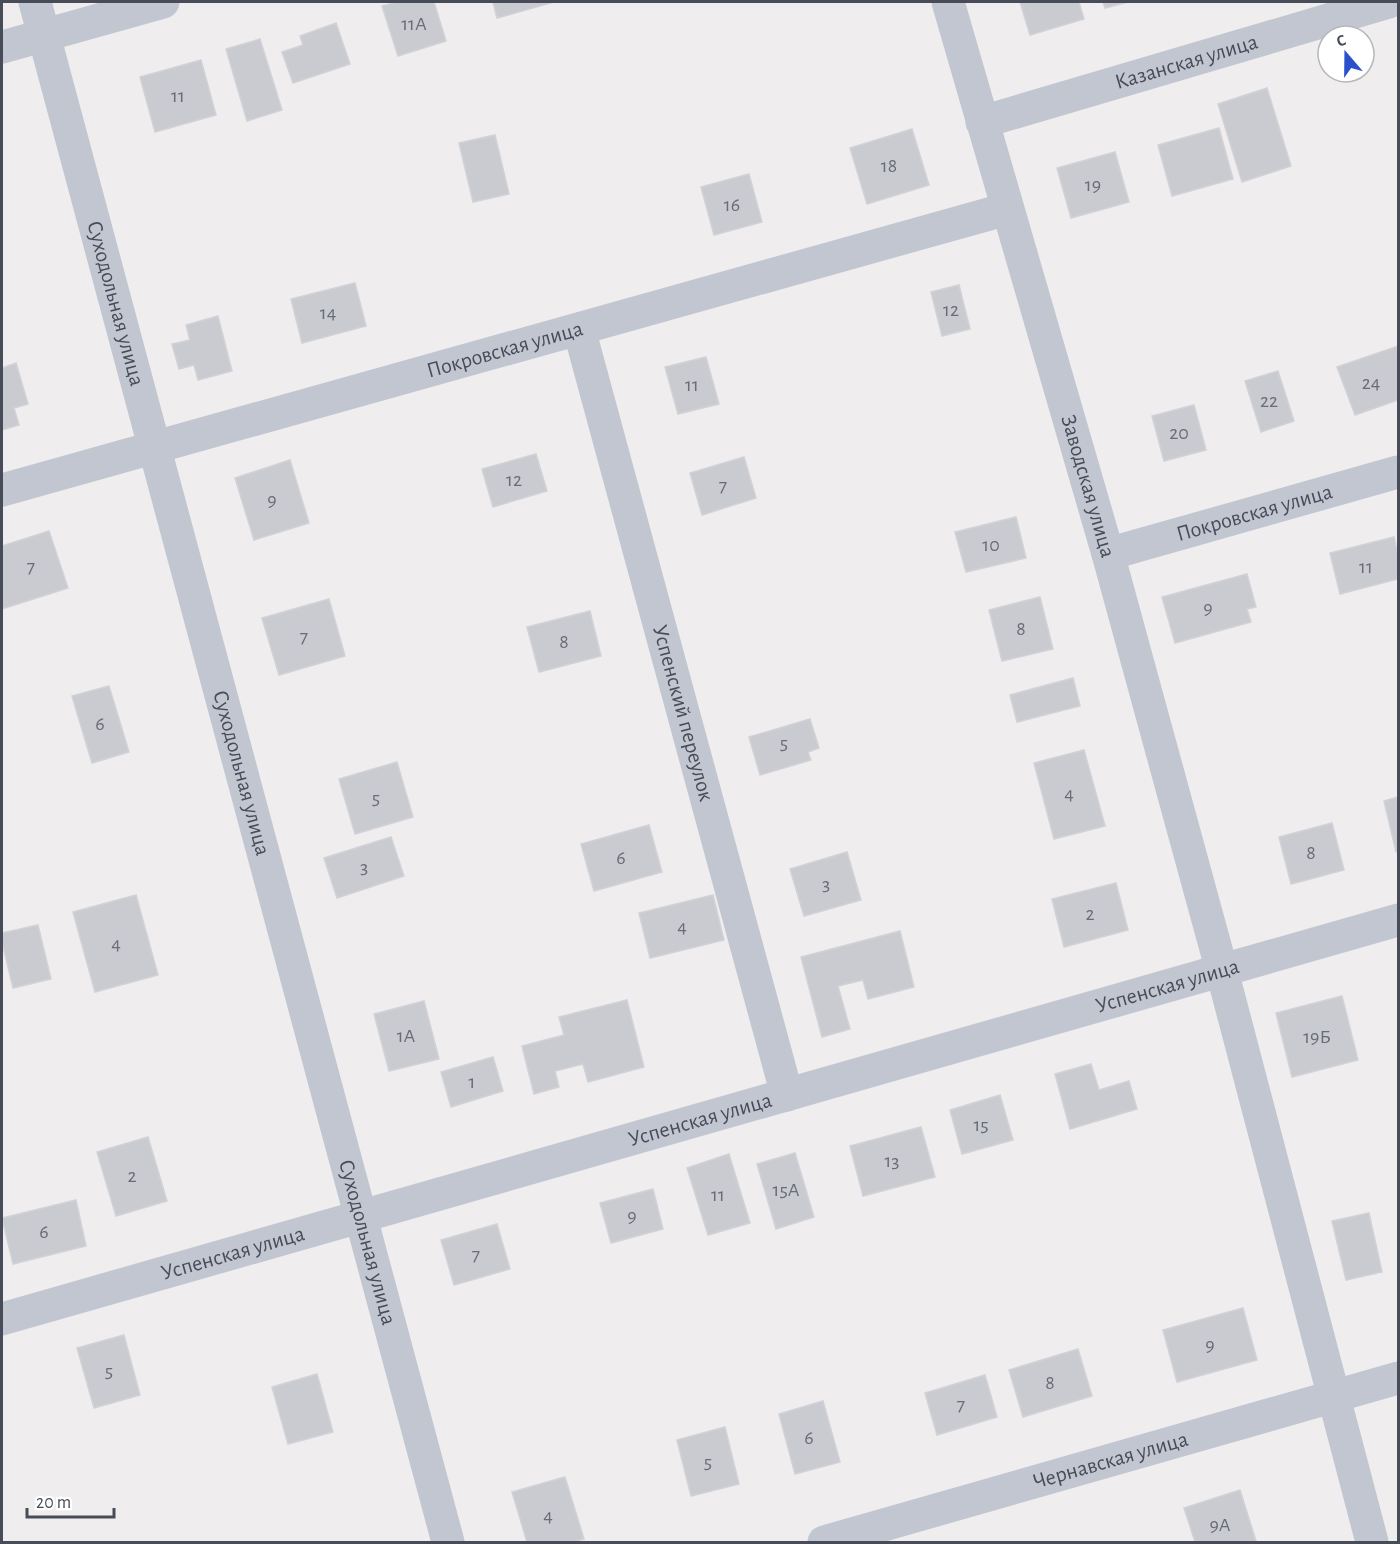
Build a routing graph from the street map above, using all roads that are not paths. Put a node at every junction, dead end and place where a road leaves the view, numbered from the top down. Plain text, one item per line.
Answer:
1 (35, 2) edge
2 (164, 2) edge
3 (948, 2) edge
4 (1389, 2) edge
5 (44, 35) junction
6 (2, 47) edge
7 (982, 122) junction
8 (1007, 209) junction
9 (579, 328) junction
10 (155, 447) junction
11 (1398, 472) edge
12 (2, 490) edge
13 (1108, 554) junction
14 (1398, 920) edge
15 (1222, 971) junction
16 (787, 1095) junction
17 (361, 1216) junction
18 (2, 1319) edge
19 (1398, 1378) edge
20 (1334, 1395) junction
21 (448, 1542) edge
22 (824, 1542) edge
23 (1372, 1542) edge

1 - 5 street, Суходольная улица
2 - 5 street
3 - 7 street, Заводская улица
4 - 7 street, Казанская улица
5 - 6 street
5 - 10 street, Суходольная улица
7 - 8 street, Заводская улица
8 - 9 street, Покровская улица
8 - 13 street, Заводская улица
9 - 10 street, Покровская улица
9 - 16 street, Успенский переулок
10 - 12 street, Покровская улица
10 - 17 street, Суходольная улица
11 - 13 street, Покровская улица
13 - 15 street, Заводская улица
14 - 15 street, Успенская улица
15 - 16 street, Успенская улица
15 - 20 street, Заводская улица
16 - 17 street, Успенская улица
17 - 18 street, Успенская улица
17 - 21 street, Суходольная улица
19 - 20 street, Чернавская улица
20 - 22 street, Чернавская улица
20 - 23 street, Заводская улица

